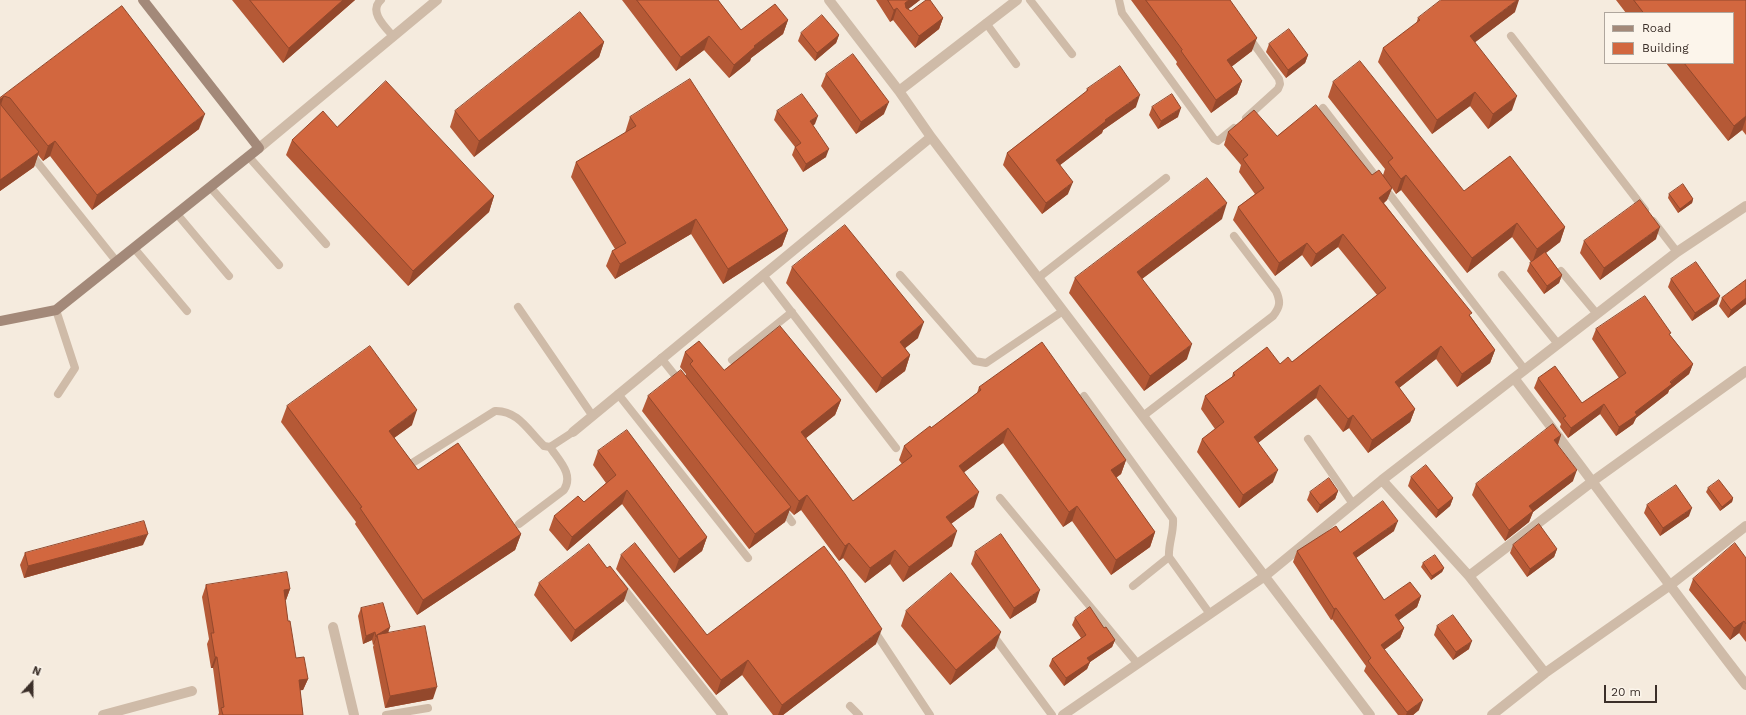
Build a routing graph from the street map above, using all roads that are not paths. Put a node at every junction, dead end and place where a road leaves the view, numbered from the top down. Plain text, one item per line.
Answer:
1 (143, 0) edge
2 (382, 0) edge
3 (437, 0) edge
4 (829, 0) edge
5 (1017, 0) edge
6 (1030, 0) edge
7 (1119, 0) edge
8 (986, 23) junction
9 (1244, 30) edge
10 (393, 36) junction
11 (1511, 36) dead end
12 (1072, 54) dead end
13 (1016, 64) dead end
14 (899, 91) junction
15 (1323, 108) dead end
16 (931, 137) junction
17 (25, 147) edge
18 (259, 148) junction
19 (248, 156) junction
20 (1166, 178) dead end
21 (210, 187) junction
22 (1746, 206) edge
23 (177, 214) junction
24 (1234, 236) dead end
25 (326, 244) dead end
26 (134, 248) junction
27 (1677, 252) junction
28 (117, 262) junction
29 (279, 265) dead end
30 (1561, 271) edge
31 (763, 275) junction
32 (900, 275) dead end
33 (1502, 275) dead end
34 (229, 276) dead end
35 (1038, 278) junction
36 (518, 307) dead end
37 (56, 310) junction
38 (187, 311) dead end
39 (1063, 311) junction
40 (792, 312) junction
41 (1597, 314) junction
42 (0, 321) edge
43 (1558, 344) junction
44 (662, 358) junction
45 (732, 360) dead end
46 (1525, 370) junction
47 (1746, 371) edge
48 (1514, 378) junction
49 (685, 388) edge
50 (58, 394) dead end
51 (618, 394) junction
52 (1084, 396) dead end
53 (592, 415) junction
54 (1143, 416) junction
55 (573, 432) joint
56 (1308, 439) dead end
57 (550, 447) junction
58 (896, 448) dead end
59 (406, 467) edge
60 (1382, 480) junction
61 (1593, 480) junction
62 (773, 498) edge
63 (1000, 498) dead end
64 (1353, 504) junction
65 (792, 522) edge
66 (518, 524) dead end
67 (1746, 526) edge
68 (1169, 557) junction
69 (748, 558) dead end
70 (1265, 576) junction
71 (1468, 576) junction
72 (615, 579) edge
73 (1133, 586) dead end
74 (1669, 586) junction
75 (1210, 614) junction
76 (866, 619) edge
77 (333, 627) dead end
78 (989, 630) edge
79 (1138, 663) junction
80 (1544, 673) junction
81 (1746, 685) edge
82 (192, 691) dead end
83 (850, 706) dead end
84 (428, 708) dead end
85 (103, 715) edge
86 (354, 715) edge
87 (386, 715) edge
88 (723, 715) edge
89 (859, 715) edge
90 (930, 715) edge
91 (1052, 715) edge
92 (1063, 715) edge
93 (1370, 715) edge
94 (1492, 715) edge

1 - 18 street
2 - 10 lane
3 - 10 street
4 - 14 street
5 - 8 street
6 - 12 lane
7 - 9 lane
8 - 13 lane
8 - 14 street
10 - 18 street
11 - 27 lane
14 - 16 street
15 - 46 lane
16 - 31 street
16 - 35 street
17 - 28 lane
18 - 19 street
19 - 21 street
19 - 25 lane
20 - 35 lane
21 - 23 street
21 - 29 lane
22 - 27 street
23 - 26 street
23 - 34 lane
24 - 54 lane
26 - 28 street
26 - 38 lane
27 - 41 street
28 - 37 street
30 - 41 lane
31 - 40 lane
31 - 44 street
32 - 39 lane
33 - 43 lane
35 - 39 street
36 - 53 lane
37 - 42 street
37 - 50 lane
39 - 54 street
40 - 45 lane
40 - 58 lane
41 - 43 street
43 - 46 street
44 - 49 lane
44 - 51 street
46 - 48 street
47 - 61 street
48 - 60 street
48 - 61 street
51 - 53 street
51 - 69 lane
52 - 68 lane
53 - 55 street
54 - 70 street
55 - 57 lane
56 - 64 lane
57 - 59 lane
57 - 66 lane
60 - 64 street
60 - 71 street
61 - 71 street
61 - 74 street
62 - 65 lane
63 - 79 lane
64 - 70 street
67 - 74 street
68 - 73 lane
68 - 75 lane
70 - 75 street
70 - 93 street
71 - 80 street
72 - 88 street
74 - 80 street
74 - 81 street
75 - 79 street
76 - 90 lane
77 - 86 street
78 - 91 lane
79 - 92 street
80 - 94 street
82 - 85 street
83 - 89 lane
84 - 87 lane

